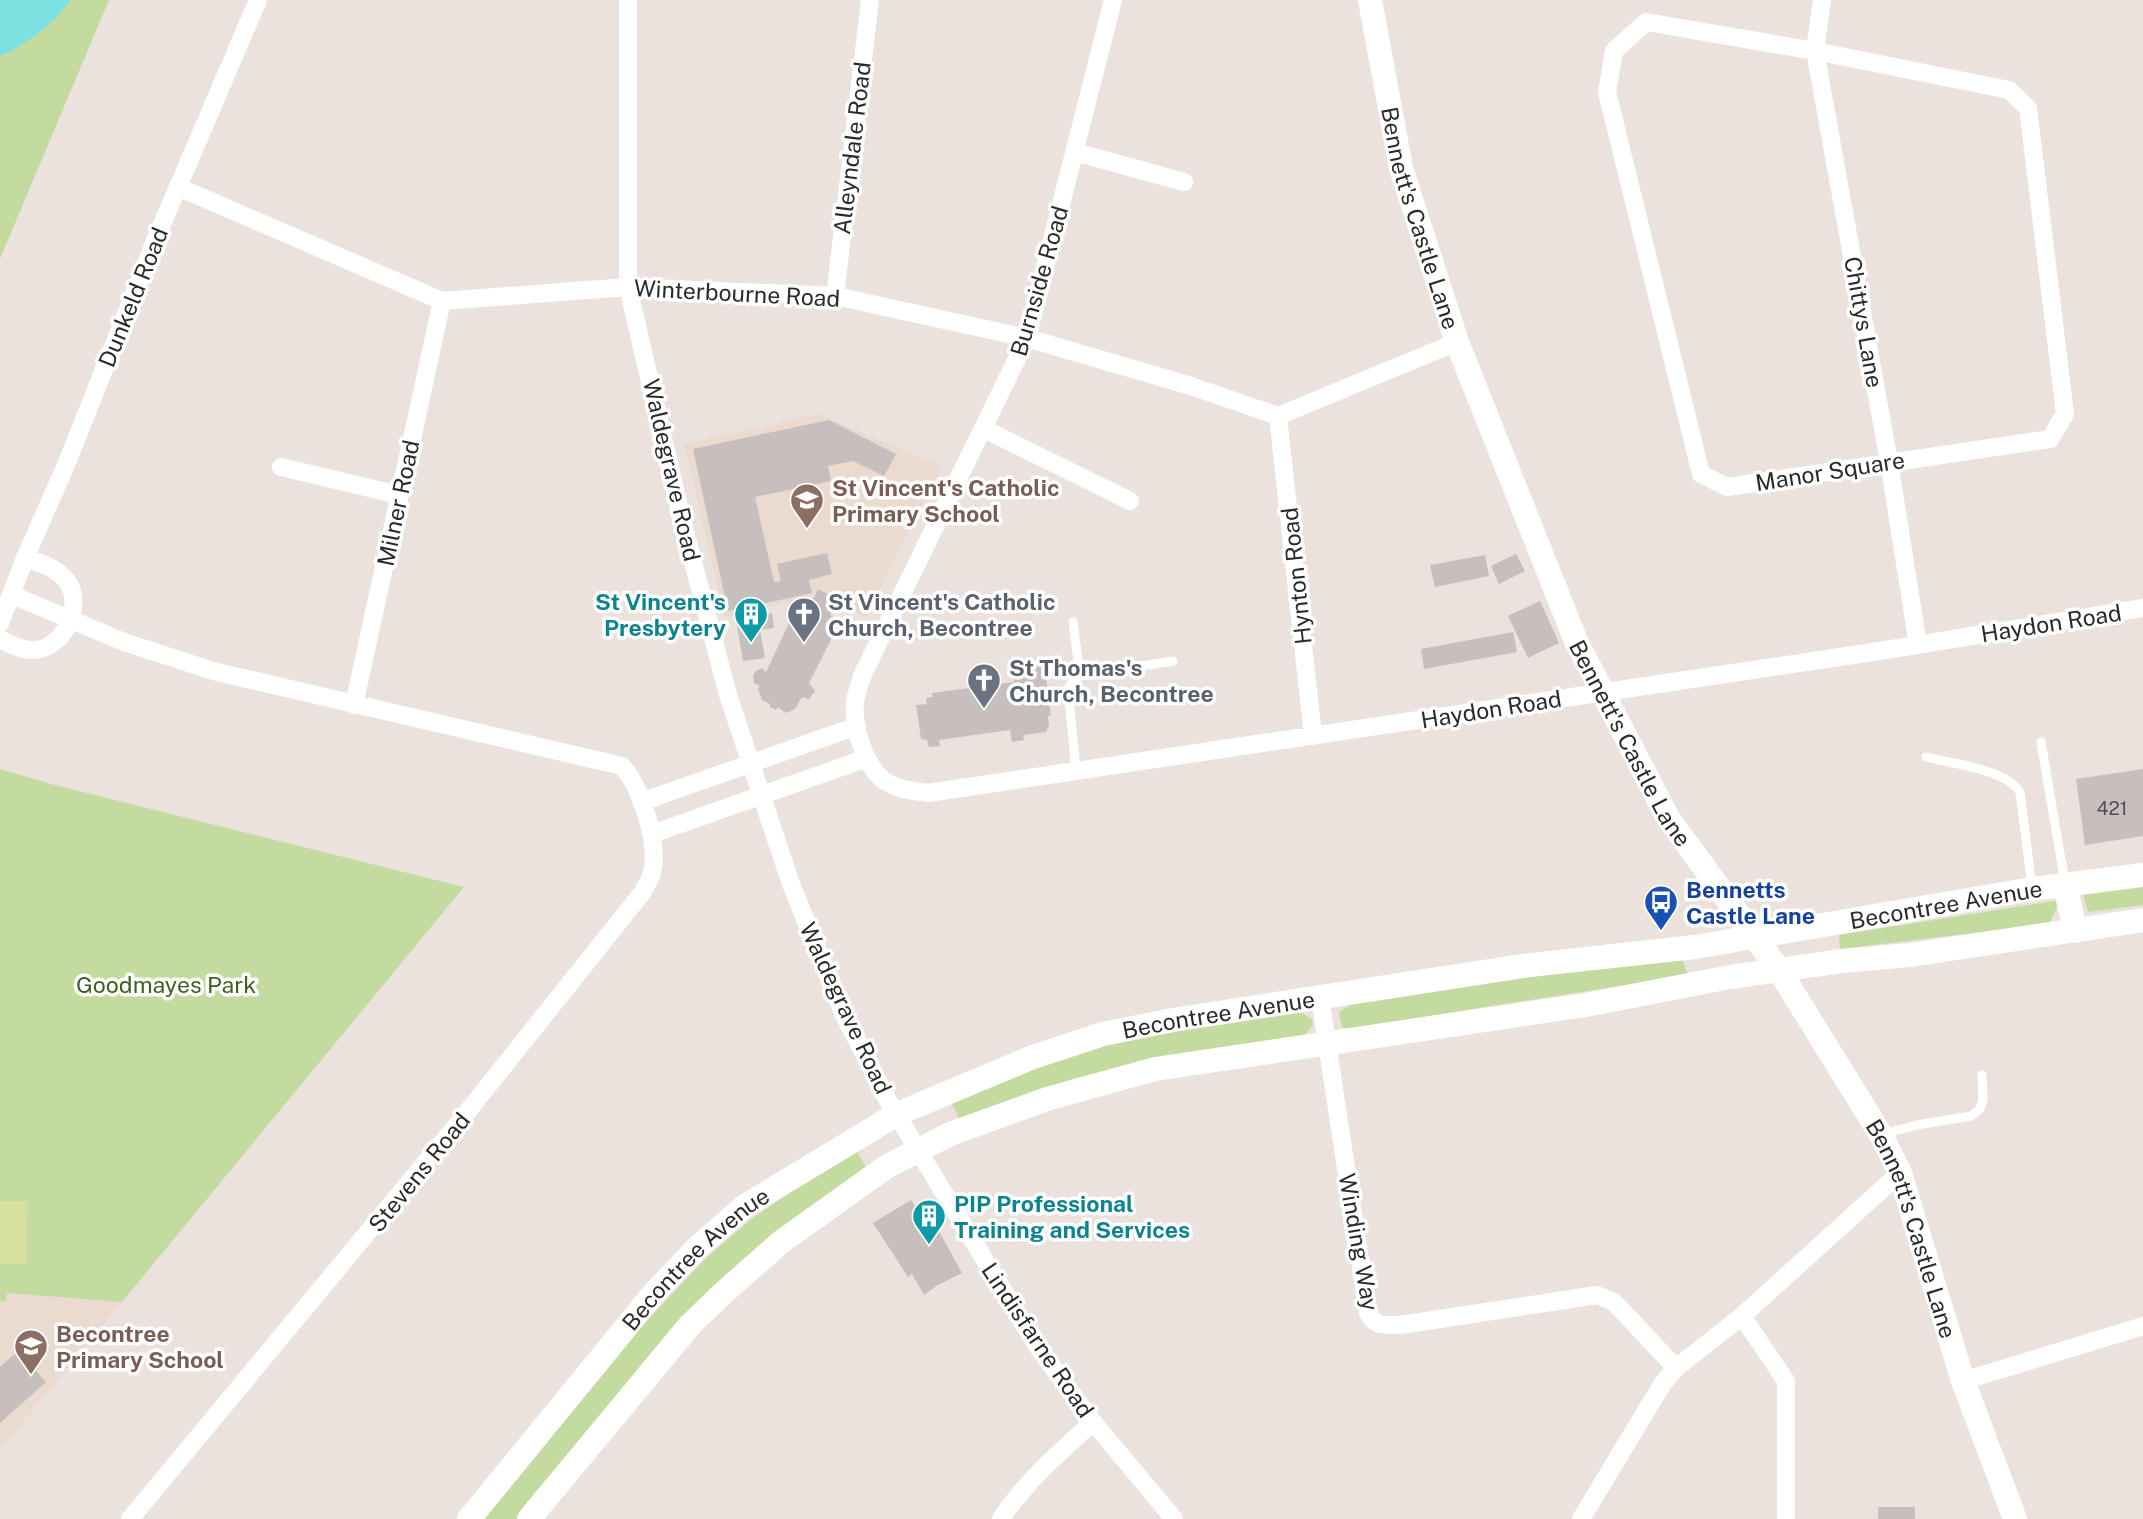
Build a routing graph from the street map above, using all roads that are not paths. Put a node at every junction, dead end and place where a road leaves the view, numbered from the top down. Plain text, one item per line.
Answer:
1 (258, 0) edge
2 (628, 0) edge
3 (870, 0) edge
4 (1113, 0) edge
5 (1370, 0) edge
6 (1822, 0) edge
7 (1815, 51) junction
8 (1075, 152) junction
9 (1184, 182) dead end
10 (178, 187) junction
11 (628, 287) junction
12 (835, 296) junction
13 (442, 301) junction
14 (1027, 338) junction
15 (1457, 342) junction
16 (1278, 416) junction
17 (984, 429) junction
18 (1889, 461) junction
19 (281, 467) dead end
20 (399, 495) junction
21 (1130, 501) dead end
22 (25, 558) junction
23 (12, 595) junction
24 (2143, 608) edge
25 (71, 620) junction
26 (1073, 622) dead end
27 (0, 623) edge
28 (0, 639) edge
29 (1918, 645) junction
30 (1173, 661) dead end
31 (1080, 676) junction
32 (1602, 692) junction
33 (354, 705) junction
34 (857, 726) junction
35 (1313, 736) junction
36 (2041, 743) dead end
37 (1926, 757) dead end
38 (867, 758) junction
39 (752, 764) junction
40 (1076, 770) junction
41 (882, 778) joint
42 (762, 795) junction
43 (641, 802) junction
44 (652, 834) junction
45 (2143, 875) edge
46 (2065, 884) junction
47 (2032, 889) junction
48 (2143, 920) edge
49 (2075, 931) junction
50 (1753, 937) junction
51 (1779, 970) junction
52 (1320, 997) junction
53 (1327, 1043) junction
54 (1982, 1075) dead end
55 (897, 1114) junction
56 (1881, 1135) junction
57 (918, 1150) junction
58 (1900, 1173) junction
59 (1742, 1316) junction
60 (2143, 1326) edge
61 (1676, 1368) junction
62 (1963, 1381) junction
63 (1093, 1422) junction
64 (130, 1519) edge
65 (469, 1519) edge
66 (529, 1519) edge
67 (1001, 1519) edge
68 (1174, 1519) edge
69 (1581, 1519) edge
70 (1786, 1519) edge
71 (2015, 1519) edge

1 - 10 street, Dunkeld Road
2 - 11 street, Waldegrave Road
3 - 12 street, Alleyndale Road
4 - 8 street, Burnside Road
5 - 15 street, Bennett's Castle Lane
6 - 7 street, Chittys Lane
7 - 18 street, Chittys Lane
7 - 18 street, Manor Square
7 - 18 street, Manor Square
8 - 9 street
8 - 14 street, Burnside Road
10 - 13 street, Winterbourne Road
10 - 22 street, Dunkeld Road
11 - 12 street, Winterbourne Road
11 - 13 street, Winterbourne Road
11 - 39 street, Waldegrave Road
12 - 14 street, Winterbourne Road
13 - 20 street, Milner Road
14 - 16 street, Winterbourne Road
14 - 17 street, Burnside Road
15 - 16 street
15 - 32 street, Bennett's Castle Lane
16 - 35 street, Hynton Road
17 - 21 street
17 - 34 street, Burnside Road
18 - 29 street, Chittys Lane
19 - 20 street
20 - 33 street, Milner Road
22 - 23 street, Dunkeld Road
22 - 25 street
23 - 25 street, Stevens Road
23 - 27 street, Dunkeld Road
24 - 29 street, Haydon Road
25 - 28 street
25 - 33 street, Stevens Road
26 - 31 lane
29 - 32 street, Haydon Road
30 - 31 lane
31 - 40 lane
32 - 35 street, Haydon Road
32 - 50 street, Bennett's Castle Lane
33 - 43 street, Stevens Road
34 - 38 street, Burnside Road
34 - 39 street
35 - 40 street, Haydon Road
36 - 46 lane
37 - 47 lane
38 - 41 street, Burnside Road
38 - 42 street
39 - 42 street, Waldegrave Road
39 - 43 street
40 - 41 street, Haydon Road
42 - 44 street
42 - 55 street, Waldegrave Road
43 - 44 street, Stevens Road
44 - 64 street, Stevens Road
45 - 46 street, Becontree Avenue
46 - 47 street, Becontree Avenue
46 - 49 street
47 - 50 street, Becontree Avenue
48 - 49 street, Becontree Avenue
49 - 51 street, Becontree Avenue
50 - 51 street, Bennett's Castle Lane
50 - 52 street, Becontree Avenue
51 - 53 street, Becontree Avenue
51 - 56 street, Bennett's Castle Lane
52 - 53 street, Winding Way
52 - 55 street, Becontree Avenue
53 - 57 street, Becontree Avenue
53 - 61 street, Winding Way
54 - 56 lane
55 - 57 street, Waldegrave Road
55 - 65 street, Becontree Avenue
56 - 58 street, Bennett's Castle Lane
57 - 63 street, Lindisfarne Road
57 - 66 street, Becontree Avenue
58 - 59 street
58 - 62 street, Bennett's Castle Lane
59 - 61 street
59 - 70 street
60 - 62 street
61 - 69 street
62 - 71 street, Bennett's Castle Lane
63 - 67 street
63 - 68 street, Lindisfarne Road

